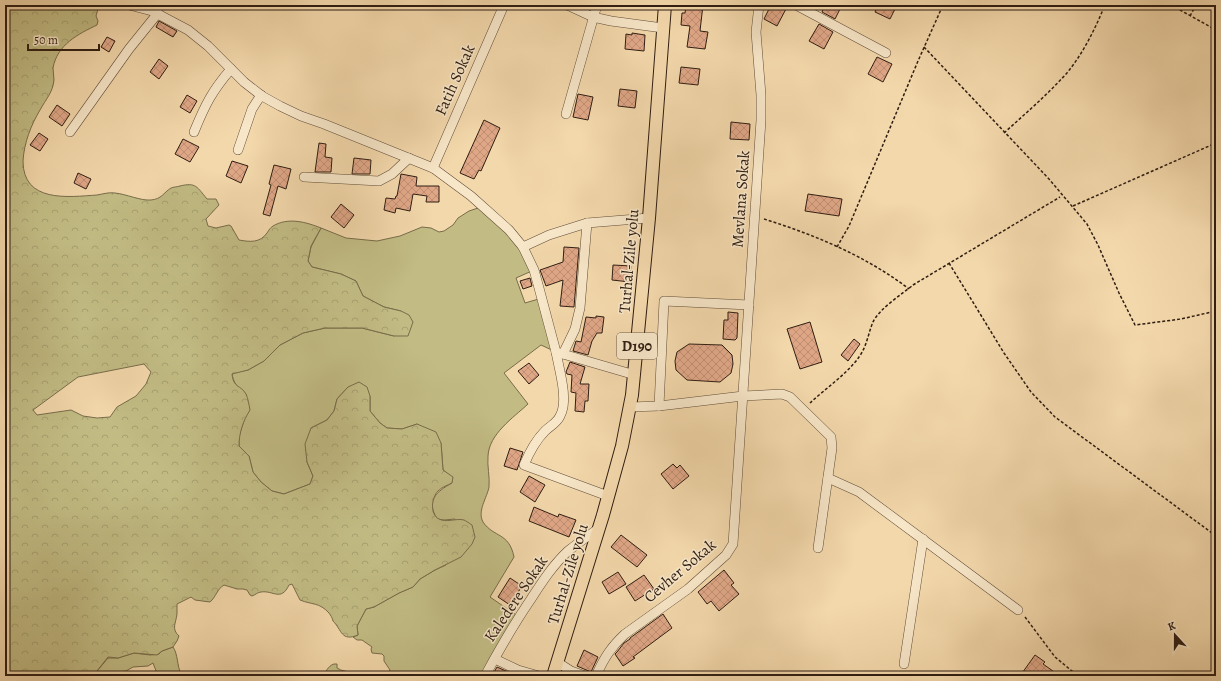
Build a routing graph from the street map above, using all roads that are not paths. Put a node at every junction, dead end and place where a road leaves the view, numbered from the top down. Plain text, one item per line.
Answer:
1 (129, 5) edge
2 (504, 5) edge
3 (567, 5) edge
4 (597, 5) edge
5 (665, 5) edge
6 (759, 5) edge
7 (796, 5) edge
8 (158, 13) junction
9 (593, 17) junction
10 (663, 28) junction
11 (886, 53) dead end
12 (231, 69) junction
13 (261, 95) junction
14 (566, 114) dead end
15 (70, 132) dead end
16 (194, 132) dead end
17 (238, 150) dead end
18 (409, 158) junction
19 (433, 168) junction
20 (304, 177) dead end
21 (649, 218) junction
22 (587, 223) junction
23 (523, 247) junction
24 (749, 305) junction
25 (559, 353) junction
26 (635, 375) junction
27 (743, 396) junction
28 (659, 406) junction
29 (630, 407) junction
30 (828, 478) junction
31 (608, 496) junction
32 (598, 529) junction
33 (923, 539) junction
34 (818, 548) dead end
35 (1018, 610) road end
36 (495, 659) junction
37 (558, 662) junction
38 (904, 664) dead end
39 (485, 676) edge
40 (539, 676) edge
41 (553, 676) edge
42 (585, 676) edge
43 (596, 676) edge

1 - 8 street
2 - 19 street, Fatih Sokak
3 - 9 street
4 - 9 street
5 - 10 main road, Turhal-Zile yolu / D190
6 - 24 street, Mevlana Sokak
7 - 11 street
8 - 12 street
8 - 15 street
9 - 10 street
9 - 14 street
10 - 21 main road, Turhal-Zile yolu / D190
12 - 13 street
12 - 16 street
13 - 17 street
13 - 18 street
18 - 19 street
18 - 20 street
19 - 23 street
21 - 22 street
21 - 26 main road, Turhal-Zile yolu / D190
22 - 23 street
22 - 25 street
23 - 25 street
24 - 27 street, Mevlana Sokak
24 - 28 street
25 - 26 street
25 - 31 street
26 - 29 main road, Turhal-Zile yolu / D190
27 - 28 street
27 - 30 street
27 - 43 street, Cevher Sokak
28 - 29 street
29 - 31 main road, Turhal-Zile yolu / D190
30 - 33 street
30 - 34 street
31 - 32 main road, Turhal-Zile yolu / D190
32 - 36 street, Kaledere Sokak
32 - 37 main road, Turhal-Zile yolu / D190
33 - 35 street
33 - 38 street
36 - 39 street, Kaledere Sokak
36 - 40 street
37 - 41 main road, Turhal-Zile yolu / D190
37 - 42 street

